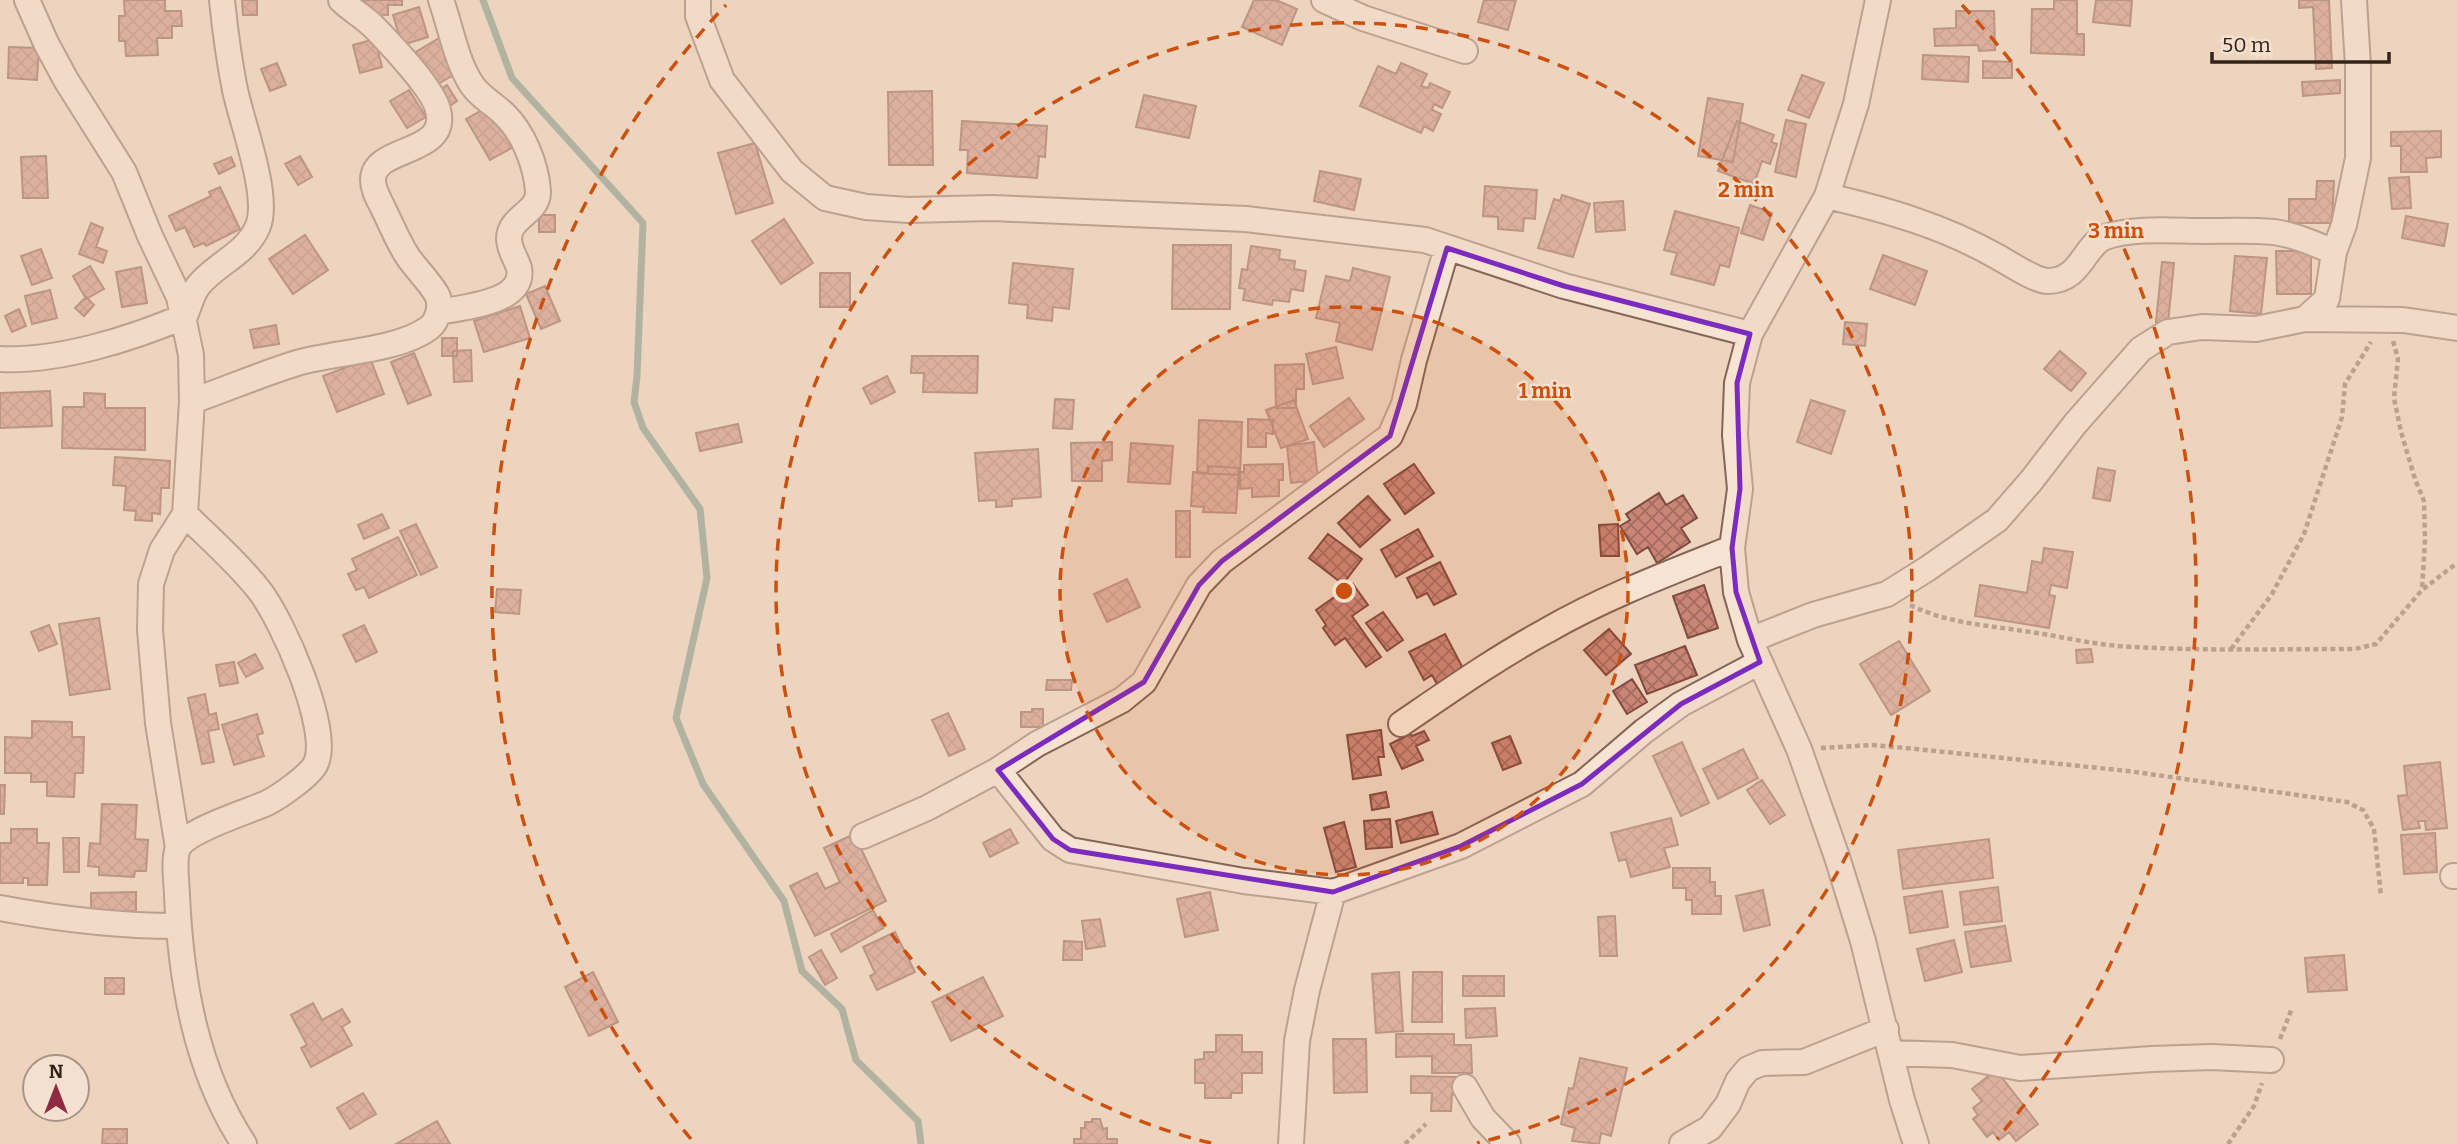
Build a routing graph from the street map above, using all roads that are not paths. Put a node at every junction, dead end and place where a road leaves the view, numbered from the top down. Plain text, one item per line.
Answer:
1 (27, 0) edge
2 (222, 0) edge
3 (341, 0) edge
4 (441, 0) edge
5 (698, 0) edge
6 (1324, 0) edge
7 (1878, 0) edge
8 (2354, 0) edge
9 (1465, 51) dead end
10 (1827, 195) junction
11 (1447, 248) junction
12 (2334, 252) junction
13 (439, 312) junction
14 (185, 316) junction
15 (2305, 319) junction
16 (2457, 328) edge
17 (1750, 334) junction
18 (0, 359) edge
19 (192, 401) junction
20 (185, 514) junction
21 (1732, 548) junction
22 (1755, 651) junction
23 (1401, 724) dead end
24 (998, 770) junction
25 (863, 836) dead end
26 (178, 848) junction
27 (1333, 892) junction
28 (0, 908) edge
29 (178, 926) junction
30 (1889, 1041) junction
31 (2271, 1060) dead end
32 (1465, 1087) dead end
33 (244, 1144) edge
34 (1291, 1144) edge
35 (1508, 1144) edge
36 (1682, 1144) edge
37 (1916, 1144) edge

1 - 14 street
2 - 14 street
3 - 13 street
4 - 13 street
5 - 11 street
6 - 9 street
7 - 10 street
8 - 12 street
10 - 12 street
10 - 17 street
11 - 17 street
11 - 24 street
12 - 15 street
13 - 19 street
14 - 18 street
14 - 19 street
15 - 16 street
15 - 22 street
17 - 21 street
19 - 20 street
20 - 26 street
20 - 26 street
21 - 22 street
21 - 23 street
22 - 27 street
22 - 30 street
24 - 25 street
24 - 27 street
26 - 29 street
27 - 34 street
28 - 29 street
29 - 33 street
30 - 31 street
30 - 36 street
30 - 37 street
32 - 35 street

